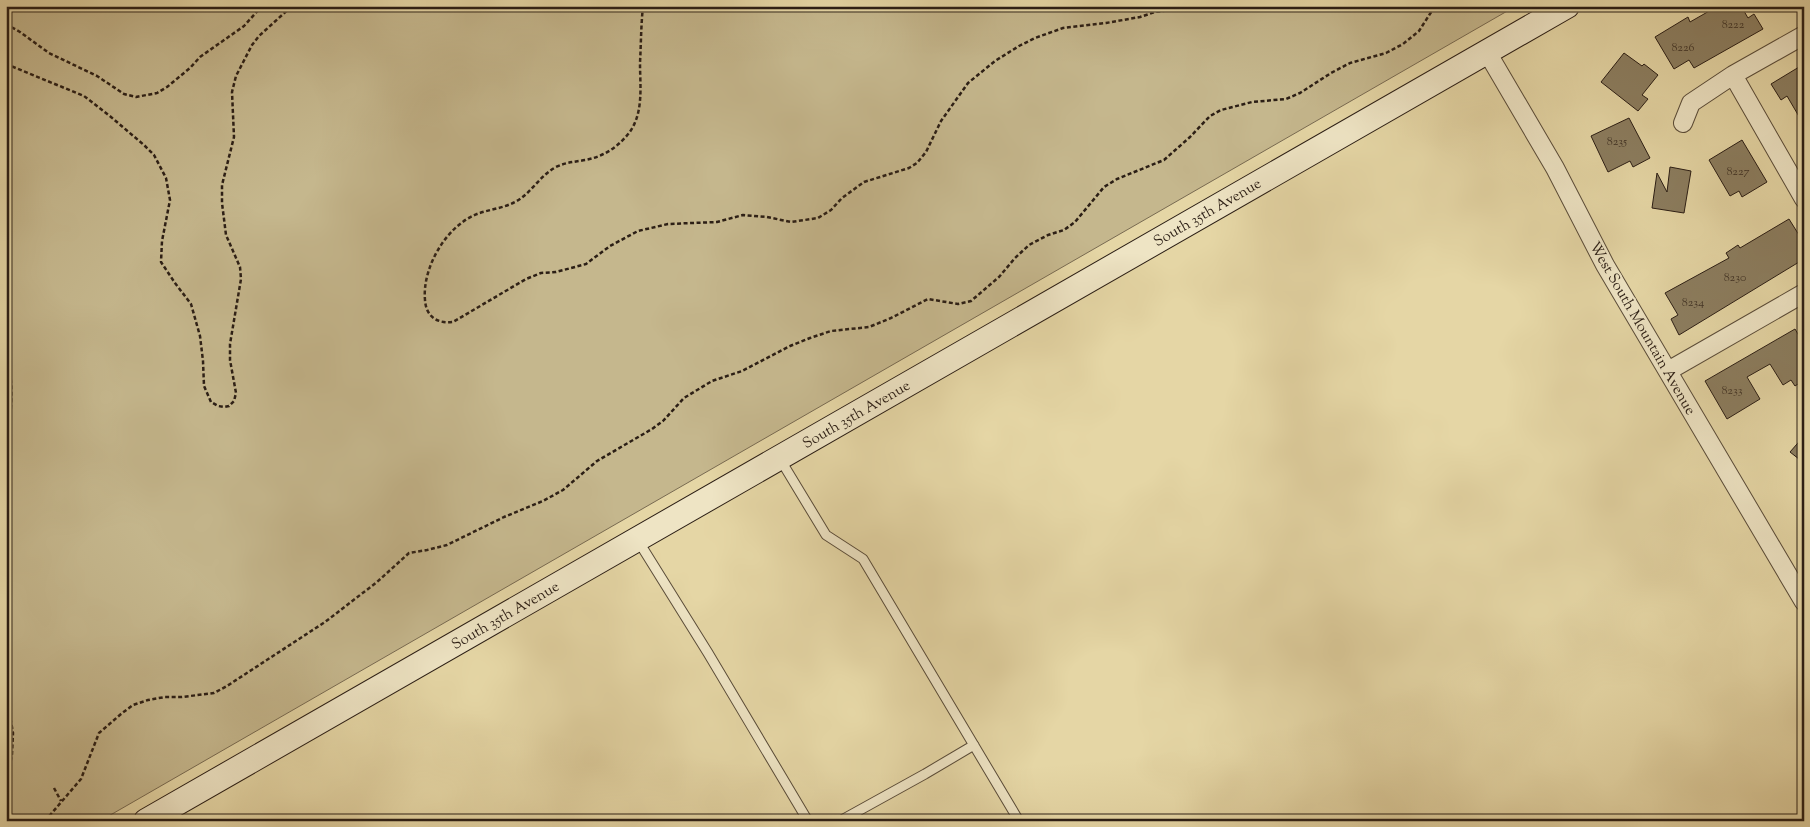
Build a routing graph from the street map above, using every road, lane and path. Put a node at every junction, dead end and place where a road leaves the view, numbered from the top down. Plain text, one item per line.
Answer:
1 (262, 6) edge
2 (292, 6) edge
3 (643, 6) edge
4 (1206, 6) edge
5 (1434, 6) edge
6 (1567, 6) edge
7 (6, 24) edge
8 (1804, 35) edge
9 (1487, 52) junction
10 (6, 64) edge
11 (1733, 75) junction
12 (1683, 123) dead end
13 (1804, 199) edge
14 (1804, 293) edge
15 (6, 360) edge
16 (1668, 371) junction
17 (6, 449) edge
18 (779, 458) junction
19 (637, 539) junction
20 (1804, 602) edge
21 (6, 692) edge
22 (974, 745) junction
23 (6, 788) edge
24 (54, 788) dead end
25 (61, 801) junction
26 (45, 821) edge
27 (146, 821) edge
28 (808, 821) edge
29 (840, 821) edge
30 (1019, 821) edge

1 - 7 path
2 - 10 path
3 - 4 path
5 - 25 path
6 - 9 main road, South 35th Avenue
8 - 11 street
9 - 16 street, West South Mountain Avenue
9 - 18 main road, South 35th Avenue
11 - 12 street
11 - 13 street
14 - 16 street
15 - 17 path
16 - 20 street, West South Mountain Avenue
18 - 19 main road, South 35th Avenue
18 - 22 lane
19 - 27 main road, South 35th Avenue
19 - 28 lane
21 - 23 path
22 - 29 lane
22 - 30 lane
24 - 25 path
25 - 26 path

